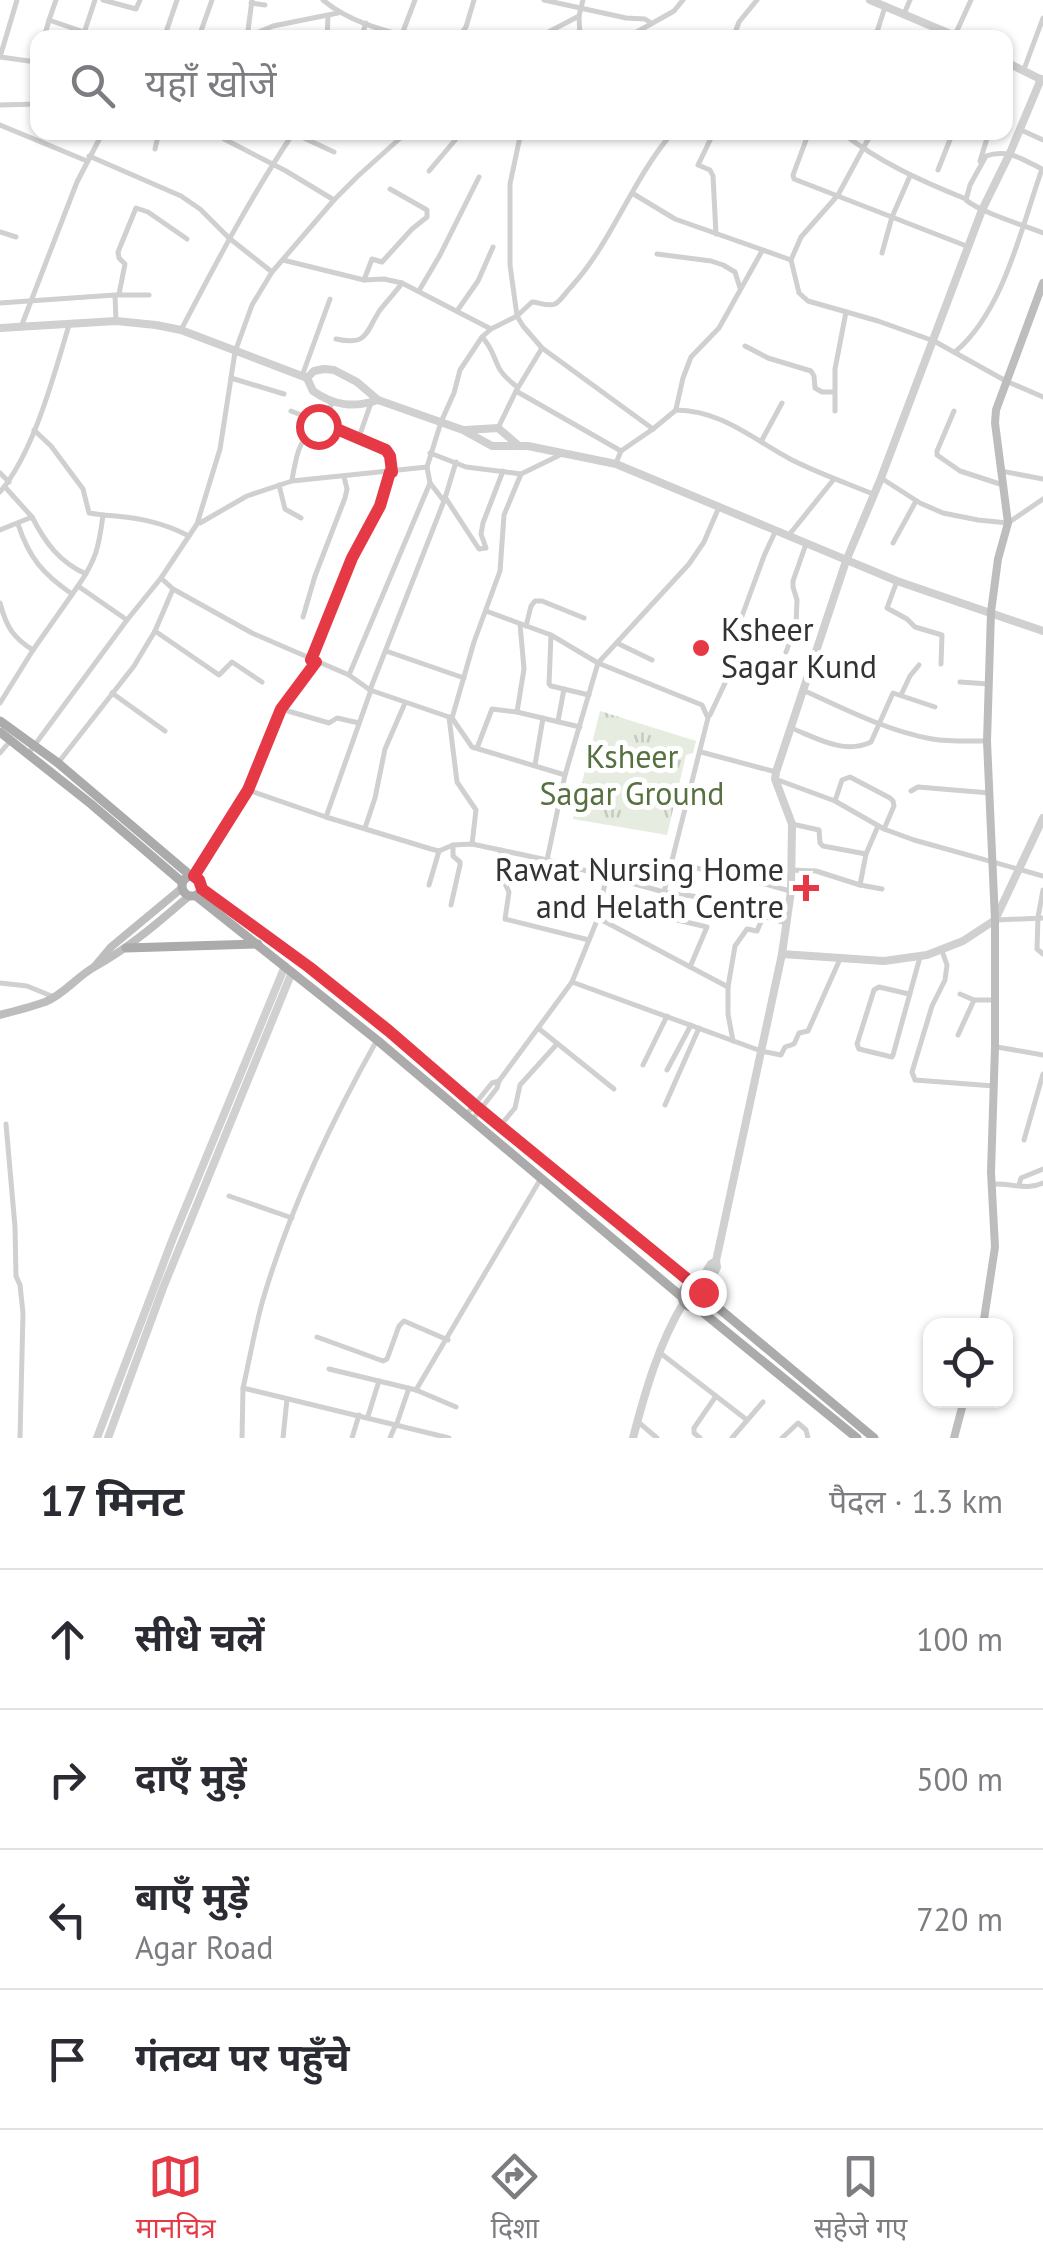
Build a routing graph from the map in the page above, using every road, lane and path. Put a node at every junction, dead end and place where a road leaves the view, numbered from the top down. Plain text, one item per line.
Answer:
1 (17, 0) edge
2 (56, 0) edge
3 (95, 0) edge
4 (103, 0) edge
5 (140, 0) edge
6 (177, 0) edge
7 (212, 0) edge
8 (323, 0) edge
9 (416, 0) edge
10 (474, 0) edge
11 (544, 0) edge
12 (683, 0) edge
13 (757, 0) edge
14 (870, 0) edge
15 (910, 0) edge
16 (971, 0) edge
17 (252, 2) edge
18 (582, 4) edge
19 (264, 5) dead end
20 (885, 7) junction
21 (338, 13) junction
22 (904, 14) junction
23 (328, 16) junction
24 (579, 16) junction
25 (1043, 18) edge
26 (49, 20) junction
27 (366, 23) junction
28 (650, 23) junction
29 (46, 30) edge
30 (74, 30) edge
31 (85, 30) edge
32 (167, 30) edge
33 (202, 30) edge
34 (248, 30) edge
35 (264, 30) edge
36 (327, 30) edge
37 (363, 30) edge
38 (386, 30) edge
39 (403, 30) edge
40 (464, 30) edge
41 (554, 30) edge
42 (580, 30) edge
43 (639, 30) edge
44 (736, 30) edge
45 (878, 30) edge
46 (934, 30) edge
47 (959, 30) edge
48 (0, 57) edge
49 (30, 59) edge
50 (1013, 66) edge
51 (1024, 72) junction
52 (1042, 80) edge
53 (0, 104) edge
54 (30, 104) edge
55 (0, 125) edge
56 (1020, 130) junction
57 (30, 137) edge
58 (39, 140) edge
59 (99, 140) edge
60 (157, 140) edge
61 (224, 140) edge
62 (289, 140) edge
63 (309, 140) edge
64 (398, 140) edge
65 (455, 140) edge
66 (520, 140) edge
67 (666, 140) edge
68 (710, 140) edge
69 (806, 140) edge
70 (852, 140) edge
71 (867, 140) edge
72 (949, 140) edge
73 (987, 140) edge
74 (1043, 140) edge
75 (862, 148) junction
76 (155, 149) dead end
77 (334, 152) dead end
78 (1010, 154) junction
79 (88, 159) junction
80 (272, 164) junction
81 (980, 164) junction
82 (938, 170) dead end
83 (429, 171) dead end
84 (910, 176) junction
85 (479, 177) dead end
86 (390, 189) dead end
87 (632, 193) junction
88 (838, 195) junction
89 (334, 200) junction
90 (966, 200) junction
91 (982, 210) junction
92 (892, 217) junction
93 (1022, 224) junction
94 (0, 232) edge
95 (1043, 232) edge
96 (716, 234) junction
97 (16, 237) dead end
98 (229, 238) junction
99 (186, 239) dead end
100 (493, 247) dead end
101 (969, 247) junction
102 (762, 252) junction
103 (882, 253) dead end
104 (657, 254) dead end
105 (283, 260) junction
106 (791, 260) junction
107 (272, 272) junction
108 (364, 280) junction
109 (1043, 282) edge
110 (402, 283) junction
111 (740, 288) junction
112 (419, 290) junction
113 (117, 295) junction
114 (149, 295) dead end
115 (330, 299) dead end
116 (30, 300) junction
117 (0, 303) edge
118 (457, 311) junction
119 (846, 312) junction
120 (517, 316) junction
121 (116, 320) junction
122 (69, 324) junction
123 (20, 327) junction
124 (0, 328) edge
125 (491, 329) junction
126 (181, 330) junction
127 (482, 338) junction
128 (336, 339) dead end
129 (934, 341) junction
130 (744, 346) dead end
131 (542, 348) junction
132 (235, 352) junction
133 (955, 352) junction
134 (304, 377) junction
135 (232, 378) junction
136 (1006, 381) junction
137 (517, 389) junction
138 (834, 392) junction
139 (284, 394) dead end
140 (1043, 397) edge
141 (374, 401) junction
142 (332, 402) junction
143 (782, 404) dead end
144 (676, 410) junction
145 (292, 411) dead end
146 (835, 412) dead end
147 (954, 412) dead end
148 (442, 422) junction
149 (325, 424) junction
150 (498, 428) junction
151 (653, 429) junction
152 (34, 430) junction
153 (463, 430) junction
154 (359, 438) junction
155 (762, 440) junction
156 (520, 446) junction
157 (622, 450) junction
158 (566, 452) junction
159 (430, 454) junction
160 (456, 462) junction
161 (616, 464) junction
162 (427, 467) junction
163 (503, 471) junction
164 (1001, 471) junction
165 (392, 472) junction
166 (0, 473) edge
167 (521, 474) junction
168 (344, 477) junction
169 (834, 478) junction
170 (881, 478) junction
171 (1043, 479) edge
172 (292, 481) junction
173 (430, 483) junction
174 (279, 484) junction
175 (1003, 485) junction
176 (5, 487) edge
177 (873, 494) junction
178 (444, 499) junction
179 (1043, 499) edge
180 (916, 501) junction
181 (720, 507) junction
182 (103, 515) junction
183 (32, 517) junction
184 (301, 518) dead end
185 (1008, 523) junction
186 (18, 524) junction
187 (197, 524) junction
188 (0, 530) edge
189 (776, 530) junction
190 (189, 536) junction
191 (788, 536) junction
192 (894, 543) dead end
193 (806, 544) junction
194 (846, 561) junction
195 (86, 574) junction
196 (161, 578) junction
197 (897, 582) junction
198 (78, 586) junction
199 (174, 590) junction
200 (72, 594) junction
201 (0, 603) edge
202 (486, 611) junction
203 (991, 612) junction
204 (742, 616) dead end
205 (303, 617) dead end
206 (584, 618) dead end
207 (127, 620) junction
208 (523, 625) junction
209 (156, 631) junction
210 (1043, 631) edge
211 (551, 636) junction
212 (617, 643) junction
213 (33, 650) junction
214 (386, 651) junction
215 (786, 652) dead end
216 (652, 660) dead end
217 (314, 661) junction
218 (598, 664) junction
219 (942, 664) dead end
220 (919, 665) dead end
221 (349, 675) junction
222 (464, 678) junction
223 (726, 681) dead end
224 (262, 682) dead end
225 (960, 682) dead end
226 (989, 684) junction
227 (564, 689) junction
228 (370, 690) junction
229 (804, 691) junction
230 (112, 694) junction
231 (901, 694) junction
232 (589, 695) junction
233 (0, 703) edge
234 (404, 703) junction
235 (935, 708) dead end
236 (281, 709) junction
237 (516, 712) junction
238 (450, 718) junction
239 (543, 718) junction
240 (708, 718) junction
241 (0, 721) edge
242 (558, 722) junction
243 (359, 723) junction
244 (880, 723) junction
245 (580, 727) junction
246 (791, 728) junction
247 (0, 732) edge
248 (165, 732) dead end
249 (11, 740) junction
250 (988, 742) junction
251 (476, 748) junction
252 (31, 750) junction
253 (700, 752) junction
254 (0, 753) edge
255 (58, 763) junction
256 (534, 766) junction
257 (565, 775) junction
258 (775, 776) junction
259 (248, 790) junction
260 (911, 791) dead end
261 (990, 793) junction
262 (835, 801) junction
263 (326, 817) junction
264 (1042, 821) edge
265 (792, 824) junction
266 (881, 828) junction
267 (365, 830) junction
268 (472, 844) junction
269 (453, 845) junction
270 (501, 850) junction
271 (440, 851) junction
272 (866, 854) junction
273 (547, 860) junction
274 (993, 862) junction
275 (671, 863) junction
276 (1019, 867) junction
277 (790, 870) junction
278 (1043, 876) edge
279 (606, 877) junction
280 (860, 885) junction
281 (191, 886) junction
282 (429, 886) dead end
283 (882, 889) dead end
284 (1043, 890) edge
285 (791, 891) junction
286 (664, 892) junction
287 (601, 902) junction
288 (451, 905) dead end
289 (764, 916) junction
290 (598, 918) junction
291 (1040, 918) edge
292 (995, 920) junction
293 (786, 923) junction
294 (588, 940) junction
295 (258, 944) junction
296 (126, 948) junction
297 (942, 949) junction
298 (782, 954) junction
299 (1043, 954) edge
300 (920, 956) junction
301 (840, 958) junction
302 (96, 966) junction
303 (690, 968) junction
304 (289, 969) junction
305 (572, 982) junction
306 (0, 984) edge
307 (728, 987) junction
308 (910, 994) junction
309 (960, 994) dead end
310 (54, 997) junction
311 (974, 1000) junction
312 (995, 1000) junction
313 (0, 1015) edge
314 (667, 1016) junction
315 (690, 1025) junction
316 (538, 1028) junction
317 (698, 1028) junction
318 (958, 1035) dead end
319 (377, 1040) junction
320 (733, 1040) junction
321 (557, 1044) junction
322 (996, 1047) junction
323 (761, 1051) junction
324 (1043, 1056) edge
325 (643, 1065) dead end
326 (667, 1070) dead end
327 (1043, 1074) edge
328 (994, 1086) junction
329 (614, 1089) dead end
330 (665, 1104) dead end
331 (477, 1107) junction
332 (469, 1118) junction
333 (6, 1124) dead end
334 (500, 1126) junction
335 (1024, 1140) dead end
336 (1043, 1169) edge
337 (542, 1177) junction
338 (1043, 1183) edge
339 (992, 1184) junction
340 (1019, 1185) junction
341 (228, 1196) dead end
342 (292, 1218) junction
343 (716, 1261) junction
344 (695, 1286) junction
345 (704, 1296) junction
346 (683, 1300) junction
347 (696, 1306) junction
348 (984, 1318) edge
349 (317, 1337) dead end
350 (448, 1340) junction
351 (137, 1346) junction
352 (659, 1352) junction
353 (329, 1369) dead end
354 (379, 1381) junction
355 (243, 1388) junction
356 (413, 1389) junction
357 (716, 1395) junction
358 (288, 1399) junction
359 (763, 1402) dead end
360 (456, 1407) dead end
361 (964, 1408) edge
362 (360, 1415) junction
363 (368, 1418) junction
364 (747, 1420) junction
365 (638, 1421) junction
366 (395, 1426) junction
367 (20, 1438) edge
368 (97, 1438) edge
369 (108, 1438) edge
370 (242, 1438) edge
371 (283, 1438) edge
372 (352, 1438) edge
373 (390, 1438) edge
374 (448, 1438) edge
375 (633, 1438) edge
376 (657, 1438) edge
377 (700, 1438) edge
378 (732, 1438) edge
379 (782, 1438) edge
380 (808, 1438) edge
381 (857, 1438) edge
382 (874, 1438) edge
383 (957, 1438) edge

1 - 48 street
2 - 26 street
3 - 31 street
4 - 5 street
6 - 32 street
7 - 33 street
8 - 21 street
9 - 39 street
10 - 40 street
11 - 18 street
12 - 28 street
13 - 44 street
14 - 20 street
15 - 22 street
16 - 47 street
17 - 19 street
17 - 34 street
18 - 24 street
18 - 28 street
20 - 22 street
20 - 45 street
21 - 23 street
21 - 27 street
22 - 46 street
23 - 35 street
23 - 36 street
24 - 41 street
24 - 42 street
25 - 51 street
26 - 29 street
26 - 30 street
27 - 37 street
27 - 38 street
28 - 43 street
48 - 49 street
50 - 51 street
51 - 52 street
52 - 56 street
53 - 54 street
55 - 57 street
56 - 74 street
56 - 78 street
58 - 79 street
59 - 79 street
60 - 76 street
61 - 80 street
62 - 80 street
63 - 77 street
64 - 89 street
65 - 83 street
66 - 120 street
67 - 87 street
68 - 96 street
69 - 88 street
70 - 75 street
71 - 75 street
72 - 82 street
73 - 81 street
75 - 84 street
75 - 88 street
78 - 81 street
78 - 91 street
78 - 93 street
79 - 98 street
79 - 116 street
80 - 89 street
80 - 98 street
81 - 90 street
84 - 90 street
84 - 92 street
85 - 112 street
86 - 108 street
87 - 96 street
87 - 120 street
88 - 92 street
88 - 106 street
89 - 105 street
90 - 91 street
91 - 93 street
91 - 101 street
92 - 101 street
92 - 103 street
93 - 95 street
93 - 133 street
94 - 97 street
96 - 102 street
98 - 107 street
98 - 126 street
99 - 113 street
100 - 118 street
101 - 129 street
102 - 106 street
102 - 111 street
104 - 111 street
105 - 107 street
105 - 108 street
106 - 119 street
107 - 132 street
108 - 110 street
109 - 136 main road
110 - 112 street
110 - 128 street
111 - 144 street
112 - 118 street
113 - 114 street
113 - 116 street
113 - 121 street
115 - 134 street
116 - 117 street
116 - 123 street
118 - 125 street
119 - 129 street
119 - 138 street
120 - 125 street
120 - 131 street
121 - 122 street
121 - 126 street
122 - 123 street
122 - 152 street
123 - 124 street
125 - 127 street
126 - 132 street
127 - 137 street
127 - 148 street
129 - 133 street
129 - 170 street
130 - 138 street
131 - 137 street
131 - 151 street
132 - 134 street
132 - 135 street
133 - 136 street
134 - 141 street
134 - 142 street
135 - 139 street
135 - 187 street
136 - 140 street
136 - 164 main road
137 - 150 street
137 - 157 street
138 - 146 street
141 - 142 street
141 - 148 street
141 - 154 street
142 - 149 street
143 - 155 street
144 - 151 street
144 - 155 street
145 - 149 street
147 - 175 street
148 - 153 street
148 - 159 street
149 - 154 street
149 - 172 street
150 - 153 street
150 - 156 street
151 - 157 street
152 - 176 street
152 - 182 street
153 - 156 street
154 - 165 street
155 - 169 street
156 - 158 street
157 - 161 street
158 - 161 street
158 - 167 street
159 - 160 street
159 - 162 street
160 - 163 street
160 - 178 street
161 - 181 street
162 - 165 street
162 - 173 street
163 - 167 street
163 - 178 street
164 - 171 street
164 - 175 main road
165 - 168 street
165 - 217 street
166 - 176 street
167 - 202 street
168 - 172 street
168 - 205 street
169 - 177 street
169 - 191 street
170 - 177 street
170 - 180 street
172 - 174 street
173 - 178 street
173 - 221 street
174 - 184 street
174 - 187 street
175 - 185 main road
176 - 183 street
177 - 194 street
178 - 214 street
179 - 185 street
180 - 185 street
180 - 192 street
181 - 189 street
181 - 212 street
182 - 190 street
182 - 195 street
183 - 186 street
183 - 195 street
185 - 203 main road
186 - 188 street
186 - 200 street
187 - 190 street
189 - 191 street
189 - 204 street
190 - 196 street
191 - 193 street
193 - 194 street
193 - 215 street
194 - 197 street
194 - 229 street
195 - 198 street
196 - 199 street
196 - 207 street
197 - 203 street
197 - 219 street
198 - 200 street
198 - 207 street
199 - 209 street
199 - 217 street
200 - 213 street
201 - 213 street
202 - 208 street
202 - 222 street
203 - 210 street
203 - 226 main road
206 - 208 street
207 - 252 street
208 - 211 street
208 - 237 street
209 - 224 street
209 - 230 street
211 - 218 street
211 - 227 street
212 - 216 street
212 - 218 street
213 - 233 street
214 - 222 street
214 - 228 street
217 - 221 street
217 - 236 street
218 - 232 street
218 - 240 street
220 - 231 street
221 - 228 street
222 - 238 street
223 - 240 street
225 - 226 street
226 - 250 main road
227 - 232 street
227 - 242 street
228 - 234 street
228 - 243 street
229 - 244 street
229 - 246 street
230 - 248 street
230 - 255 street
231 - 235 street
231 - 244 street
232 - 245 street
234 - 238 street
234 - 267 street
236 - 243 street
236 - 259 street
237 - 239 street
237 - 251 street
238 - 251 street
238 - 268 street
239 - 242 street
239 - 256 street
240 - 253 street
241 - 252 main road
242 - 245 street
243 - 263 street
244 - 246 street
244 - 250 street
245 - 257 street
246 - 258 street
247 - 249 main road
249 - 252 main road
249 - 254 street
250 - 261 main road
251 - 256 street
252 - 255 main road
252 - 281 main road
253 - 258 street
253 - 275 street
255 - 281 main road
256 - 257 street
257 - 273 street
258 - 262 street
258 - 265 street
259 - 263 street
259 - 281 street
260 - 261 street
261 - 274 main road
262 - 266 street
262 - 266 street
263 - 267 street
264 - 276 street
265 - 272 street
265 - 277 street
266 - 272 street
266 - 274 street
267 - 271 street
268 - 269 street
268 - 270 street
269 - 271 street
269 - 288 street
270 - 273 street
270 - 294 street
271 - 282 street
272 - 280 street
273 - 279 street
274 - 276 street
274 - 292 main road
275 - 285 street
275 - 286 street
276 - 278 street
276 - 292 street
277 - 280 street
277 - 285 street
279 - 286 street
279 - 287 street
280 - 283 street
281 - 295 main road
281 - 296 main road
281 - 302 main road
281 - 331 main road
284 - 291 street
285 - 293 street
286 - 289 street
287 - 290 street
287 - 303 street
289 - 293 street
289 - 307 street
290 - 294 street
290 - 303 street
291 - 292 street
291 - 299 street
292 - 297 street
292 - 312 main road
293 - 298 street
294 - 305 street
295 - 296 main road
295 - 304 main road
296 - 302 main road
297 - 300 street
297 - 328 street
298 - 301 street
298 - 323 street
300 - 301 street
300 - 308 street
301 - 323 street
302 - 310 main road
303 - 307 street
304 - 319 main road
304 - 351 street
305 - 314 street
305 - 316 street
306 - 310 street
307 - 320 street
308 - 308 street
309 - 311 street
310 - 313 main road
311 - 312 street
311 - 318 street
312 - 322 main road
314 - 315 street
314 - 325 street
315 - 317 street
315 - 326 street
316 - 321 street
316 - 331 street
317 - 320 street
317 - 330 street
319 - 332 main road
319 - 342 street
320 - 323 street
321 - 329 street
321 - 334 street
322 - 324 street
322 - 328 main road
323 - 343 street
327 - 335 street
328 - 339 main road
331 - 332 street
331 - 334 main road
332 - 337 main road
333 - 367 street
334 - 344 main road
336 - 340 street
337 - 346 main road
337 - 350 street
338 - 340 street
339 - 340 street
339 - 348 main road
341 - 342 street
342 - 355 street
343 - 344 street
343 - 345 street
344 - 345 main road
344 - 346 main road
345 - 347 main road
345 - 382 main road
346 - 347 main road
346 - 352 street
347 - 381 main road
349 - 350 street
350 - 356 street
351 - 368 street
351 - 369 street
352 - 357 street
352 - 365 street
353 - 354 street
354 - 356 street
354 - 363 street
355 - 358 street
355 - 370 street
356 - 360 street
356 - 366 street
357 - 364 street
357 - 377 street
358 - 362 street
358 - 371 street
359 - 364 street
361 - 383 main road
362 - 363 street
362 - 372 street
363 - 366 street
364 - 378 street
365 - 375 street
365 - 376 street
366 - 373 street
366 - 374 street
379 - 380 street

